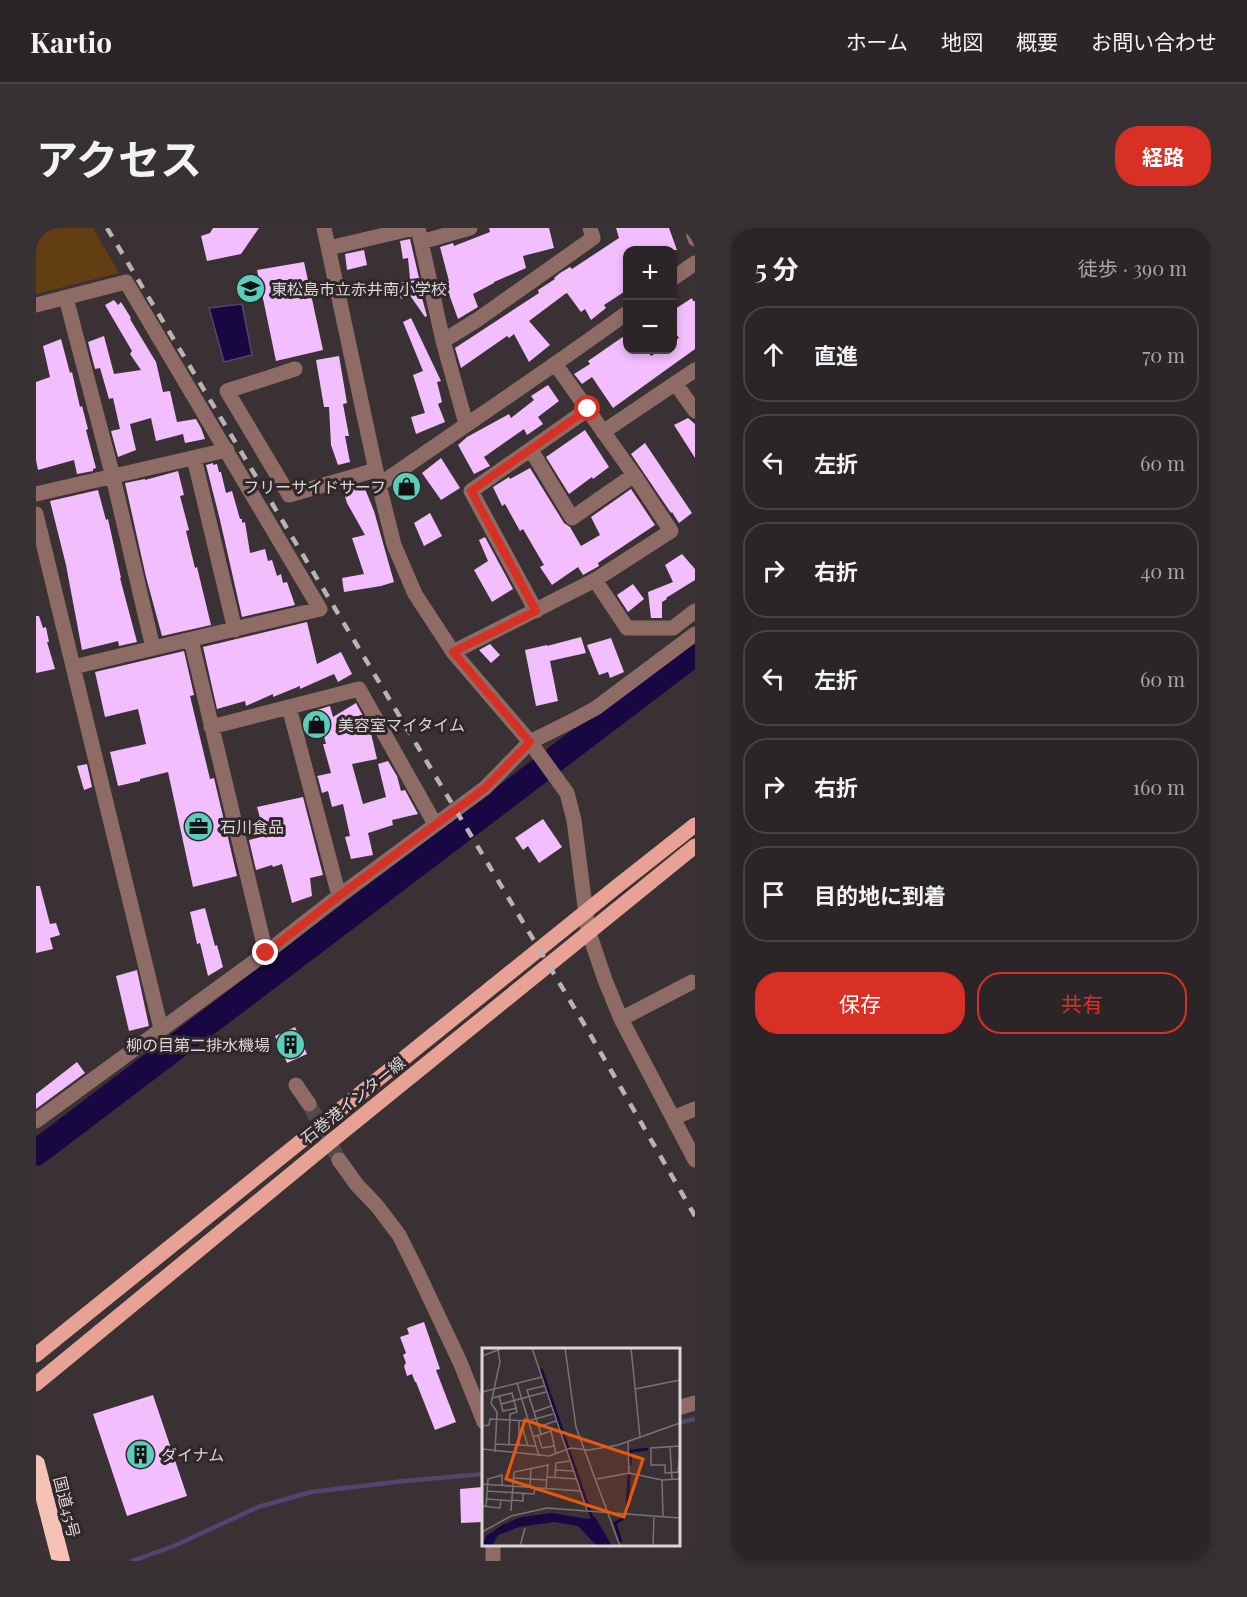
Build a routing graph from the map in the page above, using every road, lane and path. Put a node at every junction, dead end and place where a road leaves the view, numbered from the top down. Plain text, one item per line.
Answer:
1 (324, 228) edge
2 (470, 228) edge
3 (590, 228) edge
4 (692, 228) edge
5 (418, 233) edge
6 (695, 240) edge
7 (329, 248) junction
8 (695, 263) edge
9 (677, 276) edge
10 (66, 298) junction
11 (36, 305) edge
12 (623, 315) edge
13 (443, 341) junction
14 (556, 365) junction
15 (295, 369) dead end
16 (695, 370) edge
17 (675, 382) junction
18 (588, 409) junction
19 (695, 411) edge
20 (466, 424) junction
21 (603, 432) junction
22 (227, 450) junction
23 (531, 450) junction
24 (194, 458) junction
25 (634, 475) junction
26 (113, 477) junction
27 (377, 478) junction
28 (36, 494) edge
29 (36, 514) edge
30 (40, 550) edge
31 (595, 580) junction
32 (536, 611) junction
33 (695, 611) edge
34 (235, 630) junction
35 (695, 634) edge
36 (191, 640) junction
37 (153, 648) junction
38 (453, 652) junction
39 (73, 667) junction
40 (289, 707) junction
41 (211, 726) junction
42 (533, 747) junction
43 (435, 824) junction
44 (695, 825) edge
45 (695, 846) edge
46 (339, 896) junction
47 (266, 953) junction
48 (692, 982) dead end
49 (621, 1019) junction
50 (161, 1029) junction
51 (296, 1085) dead end
52 (309, 1104) tunnel mouth
53 (695, 1108) edge
54 (673, 1118) junction
55 (36, 1121) edge
56 (339, 1160) tunnel mouth
57 (695, 1160) edge
58 (36, 1355) edge
59 (36, 1384) edge
60 (695, 1403) edge
61 (680, 1407) edge
62 (482, 1419) edge
63 (36, 1464) edge
64 (61, 1561) edge

1 - 7 street
2 - 5 street
3 - 13 street
4 - 6 street
5 - 7 street
5 - 13 street
7 - 27 street
8 - 9 street
10 - 11 street
10 - 22 street
10 - 26 street
12 - 14 street
13 - 20 street
14 - 18 street
14 - 20 street
15 - 27 street
16 - 17 street
17 - 19 street
17 - 21 street
18 - 21 street
18 - 23 street
20 - 27 street
21 - 25 street
22 - 24 street
22 - 34 street
23 - 25 street
23 - 32 street
24 - 26 street
24 - 34 street
25 - 31 street
26 - 28 street
26 - 37 street
27 - 38 street
29 - 30 street
30 - 39 street
31 - 32 street
31 - 33 street
32 - 38 street
34 - 36 street
35 - 42 street
36 - 37 street
36 - 41 street
37 - 39 street
38 - 42 street
39 - 50 street
40 - 41 street
40 - 43 street
40 - 46 street
41 - 47 street
42 - 43 street
42 - 49 street
43 - 46 street
44 - 58 main road, 石巻港インター線
45 - 59 main road, 石巻港インター線
46 - 47 street
47 - 50 street
48 - 49 street
49 - 54 street
50 - 55 street
51 - 52 street
53 - 54 street
54 - 57 street
56 - 62 street
60 - 61 street
63 - 64 highway, 国道45号

